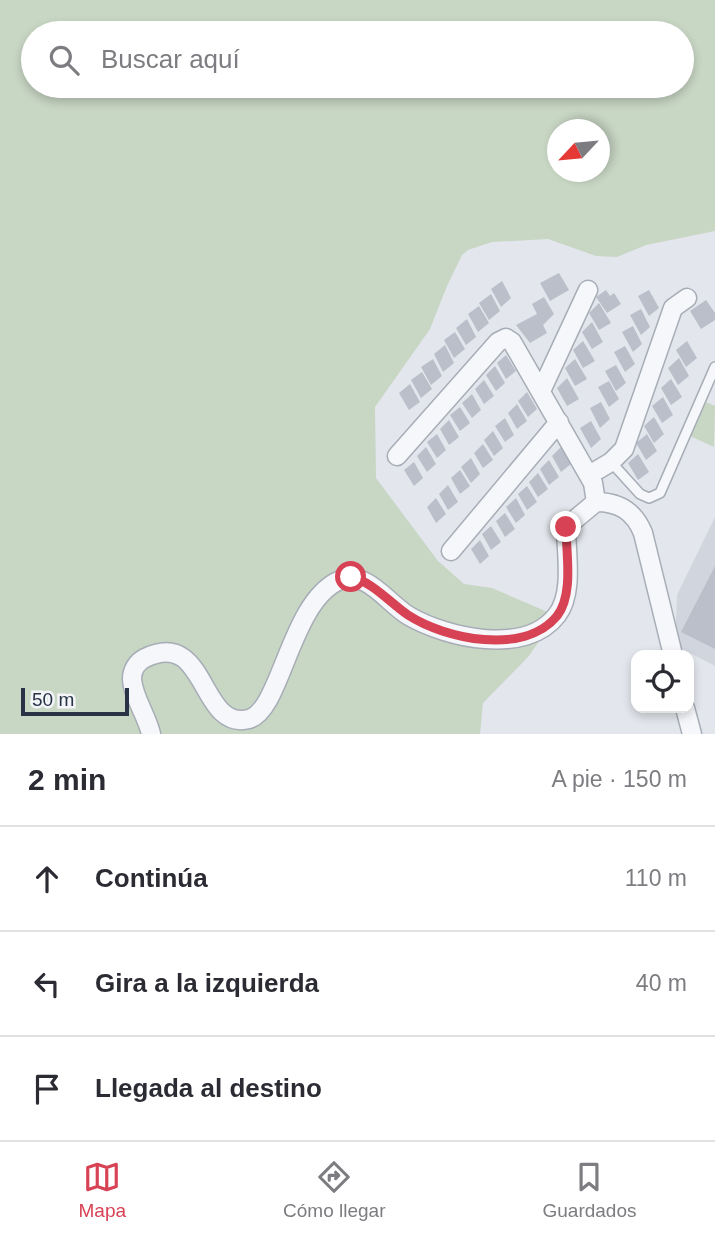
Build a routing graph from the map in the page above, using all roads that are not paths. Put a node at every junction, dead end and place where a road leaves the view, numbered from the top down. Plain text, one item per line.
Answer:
1 (589, 289) dead end
2 (687, 298) dead end
3 (715, 368) edge
4 (541, 391) junction
5 (559, 422) junction
6 (397, 456) dead end
7 (611, 462) junction
8 (589, 475) junction
9 (596, 502) junction
10 (451, 551) dead end
11 (672, 650) edge
12 (686, 713) edge
13 (151, 734) edge
14 (692, 734) edge

1 - 4 street
2 - 7 street
3 - 7 lane
4 - 5 street
4 - 6 street
5 - 8 street
5 - 10 street
7 - 8 street
8 - 9 street
9 - 11 street
9 - 13 street
12 - 14 street

